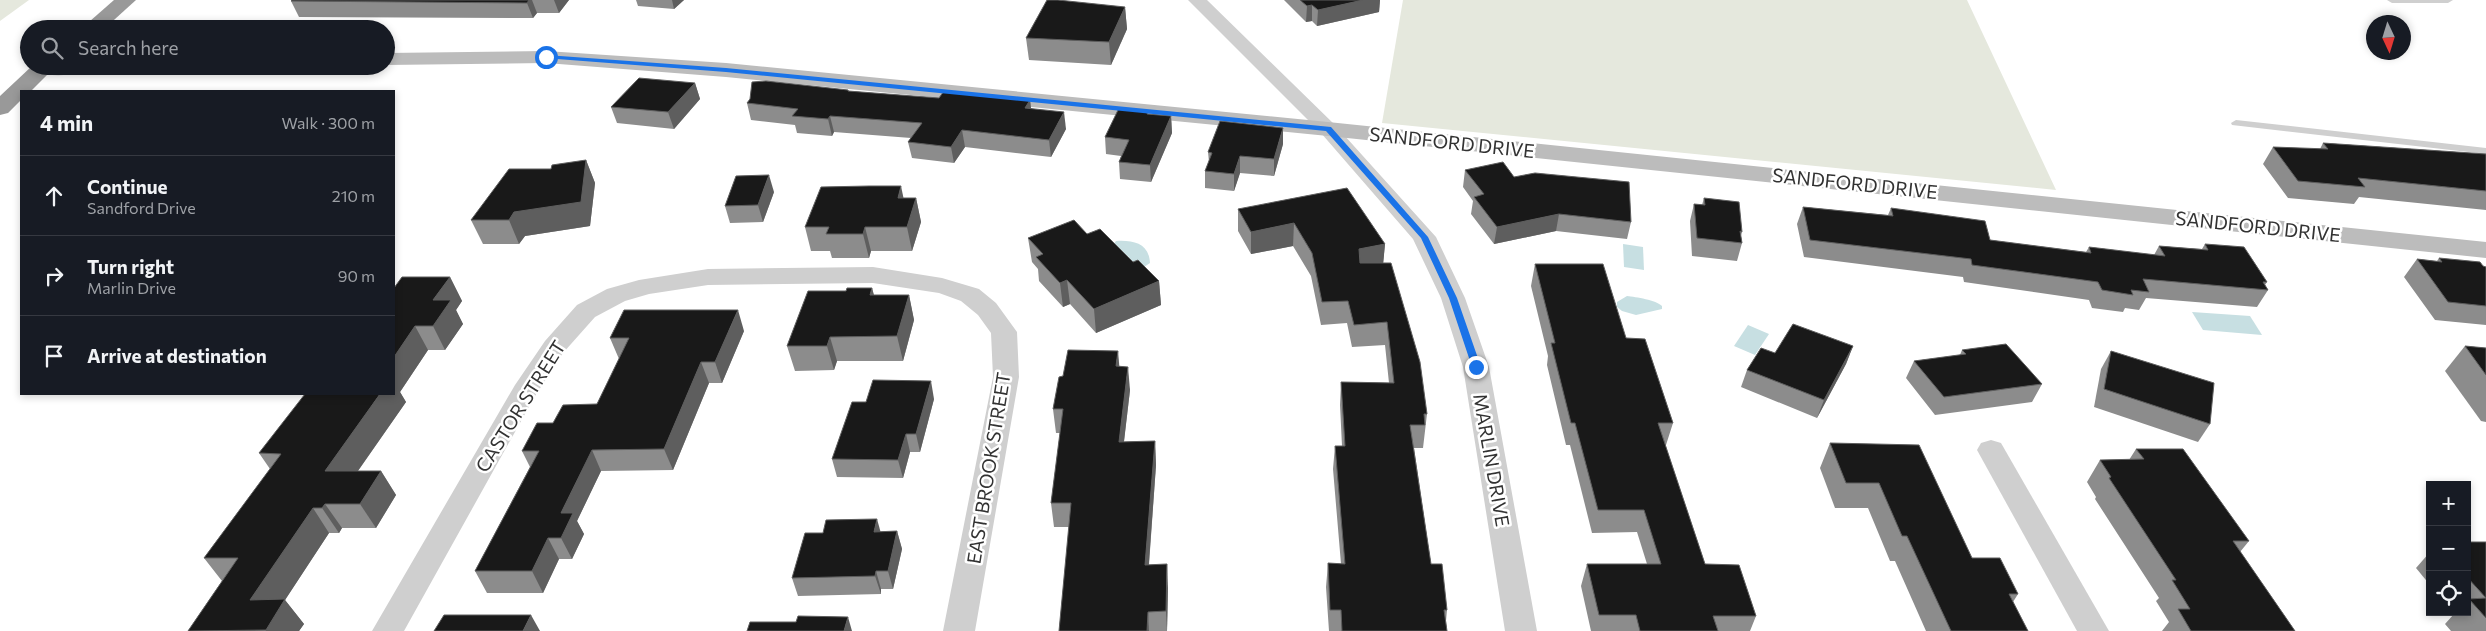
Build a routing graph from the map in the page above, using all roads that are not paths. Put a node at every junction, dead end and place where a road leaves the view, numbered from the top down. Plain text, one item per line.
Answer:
1 (126, 0) edge
2 (132, 0) edge
3 (1197, 0) edge
4 (2392, 0) edge
5 (2448, 0) edge
6 (102, 20) edge
7 (125, 20) edge
8 (395, 59) edge
9 (35, 75) edge
10 (0, 108) edge
11 (2236, 124) dead end
12 (1328, 129) junction
13 (2486, 151) edge
14 (2486, 250) edge
15 (987, 309) joint
16 (1991, 450) dead end
17 (388, 631) edge
18 (959, 631) edge
19 (1521, 631) edge
20 (2093, 631) edge

1 - 6 highway
2 - 7 highway
3 - 12 street, MARLIN DRIVE
4 - 5 lane
8 - 12 street, SANDFORD DRIVE
9 - 10 highway
11 - 13 lane
12 - 14 street, SANDFORD DRIVE
12 - 19 street, MARLIN DRIVE
15 - 17 street, CASTOR STREET
15 - 18 street, EAST BROOK STREET
16 - 20 street

